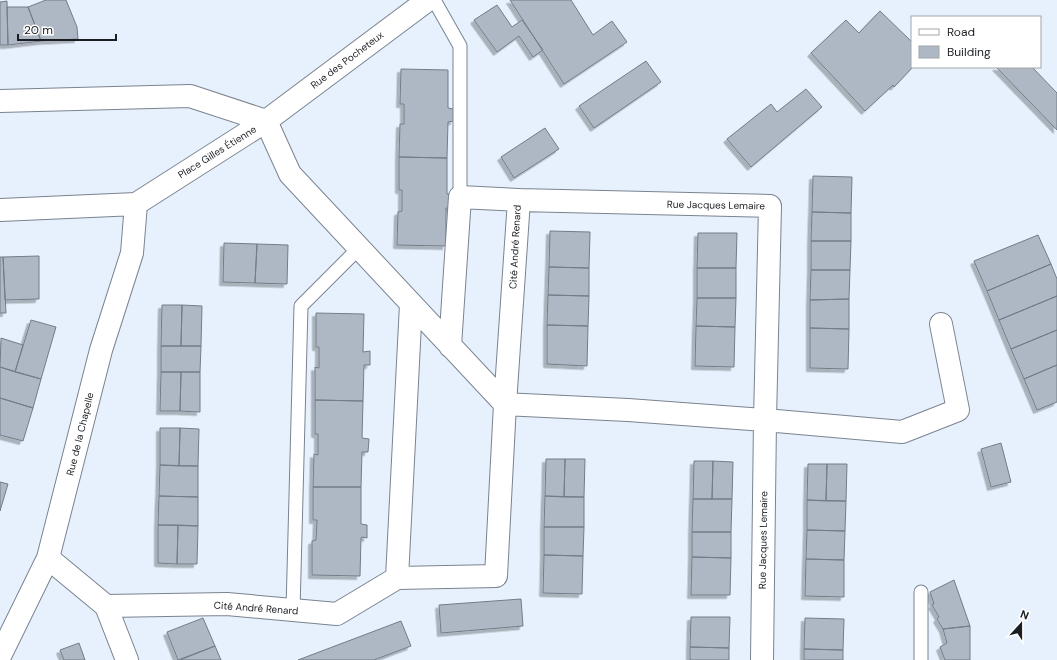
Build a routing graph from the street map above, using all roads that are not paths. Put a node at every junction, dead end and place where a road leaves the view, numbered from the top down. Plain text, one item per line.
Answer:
1 (428, 0) edge
2 (434, 0) edge
3 (0, 101) edge
4 (266, 121) junction
5 (460, 197) junction
6 (519, 200) junction
7 (136, 204) junction
8 (0, 210) edge
9 (359, 248) junction
10 (411, 304) junction
11 (941, 324) dead end
12 (450, 346) junction
13 (505, 404) junction
14 (765, 420) junction
15 (48, 558) junction
16 (397, 578) junction
17 (921, 592) dead end
18 (106, 606) junction
19 (293, 610) junction
20 (0, 656) edge
21 (127, 660) edge
22 (762, 660) edge
23 (921, 660) edge

1 - 4 street, Rue des Pocheteux
2 - 5 lane
3 - 4 street, Place Gilles Étienne
4 - 7 street, Place Gilles Étienne
4 - 9 street
5 - 6 street, Cité André Renard
5 - 12 street
6 - 13 street, Cité André Renard
6 - 14 street, Rue Jacques Lemaire
7 - 8 street
7 - 15 street, Rue de la Chapelle
9 - 10 street
9 - 19 lane
10 - 12 street
10 - 16 street
11 - 14 street
12 - 13 street
13 - 14 street
13 - 16 street, Cité André Renard
14 - 22 street, Rue Jacques Lemaire
15 - 18 street
15 - 20 street, Rue de la Chapelle
16 - 19 street, Cité André Renard
17 - 23 lane
18 - 19 street, Cité André Renard
18 - 21 street

